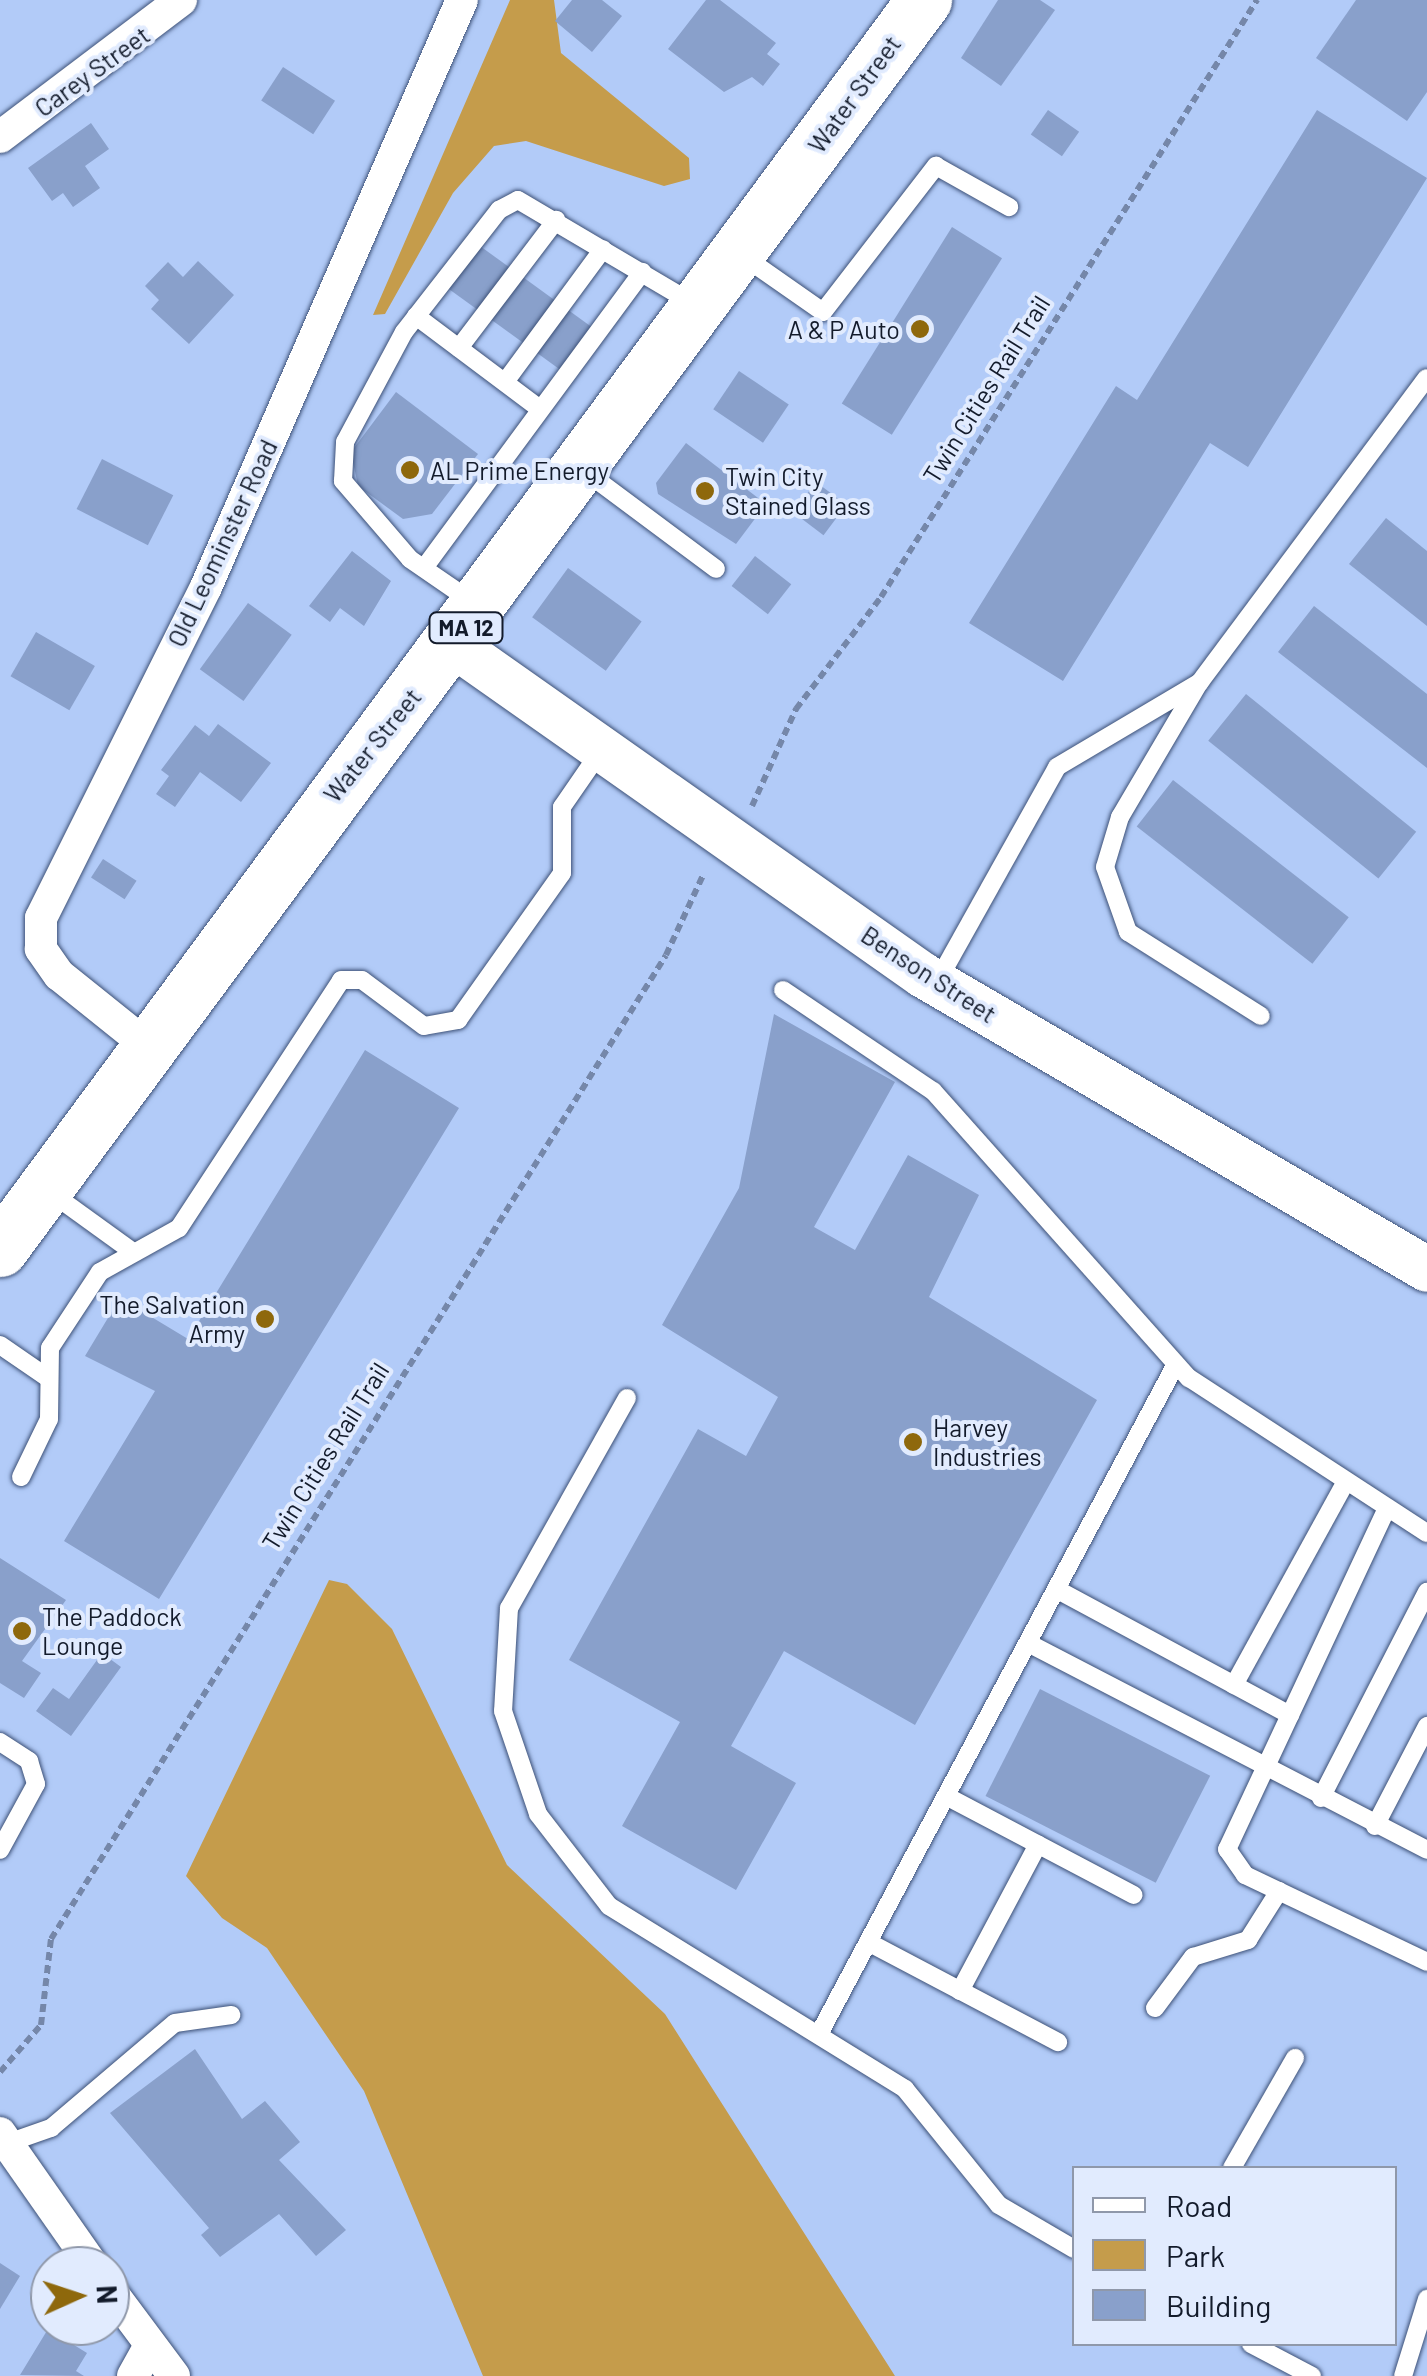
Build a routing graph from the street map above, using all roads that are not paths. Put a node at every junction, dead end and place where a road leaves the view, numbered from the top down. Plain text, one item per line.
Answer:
1 (180, 0) edge
2 (462, 0) edge
3 (924, 0) edge
4 (0, 137) edge
5 (1009, 207) dead end
6 (556, 220) junction
7 (604, 249) junction
8 (738, 253) junction
9 (642, 272) junction
10 (699, 307) junction
11 (416, 316) junction
12 (460, 348) junction
13 (1427, 378) edge
14 (505, 382) junction
15 (540, 408) junction
16 (582, 469) junction
17 (424, 568) junction
18 (716, 569) dead end
19 (467, 627) junction
20 (1200, 682) junction
21 (602, 749) junction
22 (937, 982) junction
23 (783, 990) dead end
24 (1261, 1016) dead end
25 (149, 1047) junction
26 (45, 1189) junction
27 (0, 1250) edge
28 (130, 1250) junction
29 (1427, 1268) edge
30 (0, 1345) edge
31 (1176, 1366) junction
32 (48, 1378) junction
33 (627, 1398) dead end
34 (21, 1478) dead end
35 (1345, 1482) junction
36 (1386, 1508) junction
37 (1427, 1533) edge
38 (1056, 1589) junction
39 (1427, 1592) edge
40 (1028, 1643) junction
41 (1234, 1685) junction
42 (1290, 1715) junction
43 (1427, 1726) edge
44 (0, 1742) edge
45 (1265, 1769) junction
46 (946, 1796) junction
47 (1321, 1798) junction
48 (1375, 1826) junction
49 (1038, 1844) junction
50 (0, 1850) edge
51 (1427, 1850) edge
52 (1278, 1891) junction
53 (1134, 1895) dead end
54 (868, 1942) junction
55 (1427, 1962) edge
56 (960, 1990) junction
57 (1155, 2008) dead end
58 (231, 2015) dead end
59 (819, 2034) junction
60 (1058, 2042) dead end
61 (1295, 2058) dead end
62 (4, 2138) edge
63 (1233, 2166) edge
64 (79, 2246) edge
65 (1072, 2248) edge
66 (1427, 2299) edge
67 (130, 2318) edge
68 (1255, 2346) edge
69 (150, 2347) junction
70 (133, 2376) edge
71 (174, 2376) edge
72 (1312, 2376) edge
73 (1403, 2376) edge

1 - 4 street, Carey Street
2 - 25 street, Old Leominster Road
3 - 8 highway, Water Street / MA 12
5 - 8 lane
6 - 7 lane
6 - 11 lane
6 - 12 lane
7 - 9 lane
7 - 14 lane
8 - 10 highway, Water Street / MA 12
9 - 10 lane
9 - 15 lane
10 - 16 highway, Water Street / MA 12
11 - 12 lane
11 - 17 lane
12 - 14 lane
13 - 20 lane
14 - 15 lane
15 - 17 lane
16 - 18 lane
16 - 19 highway, Water Street / MA 12
17 - 19 lane
19 - 21 main road, Benson Street
19 - 25 highway, Water Street / MA 12
20 - 22 lane
20 - 24 lane
21 - 22 main road, Benson Street
21 - 28 lane
22 - 29 main road, Benson Street
23 - 31 lane
25 - 26 highway, Water Street / MA 12
26 - 27 highway, Water Street / MA 12
26 - 28 lane
28 - 32 lane
30 - 32 lane
31 - 35 lane
31 - 38 lane
32 - 34 lane
33 - 59 lane
35 - 36 lane
35 - 41 lane
36 - 37 lane
36 - 42 lane
38 - 40 lane
38 - 41 lane
39 - 47 lane
40 - 45 lane
40 - 46 lane
41 - 42 lane
42 - 45 lane
43 - 48 lane
44 - 50 lane
45 - 47 lane
45 - 52 lane
46 - 49 lane
46 - 54 lane
47 - 48 lane
48 - 51 lane
49 - 53 lane
49 - 56 lane
52 - 55 lane
52 - 57 lane
54 - 56 lane
54 - 59 lane
56 - 60 lane
58 - 62 lane
59 - 65 lane
61 - 63 lane
62 - 64 street
66 - 73 lane
67 - 69 street
68 - 72 lane
69 - 70 street
69 - 71 street

